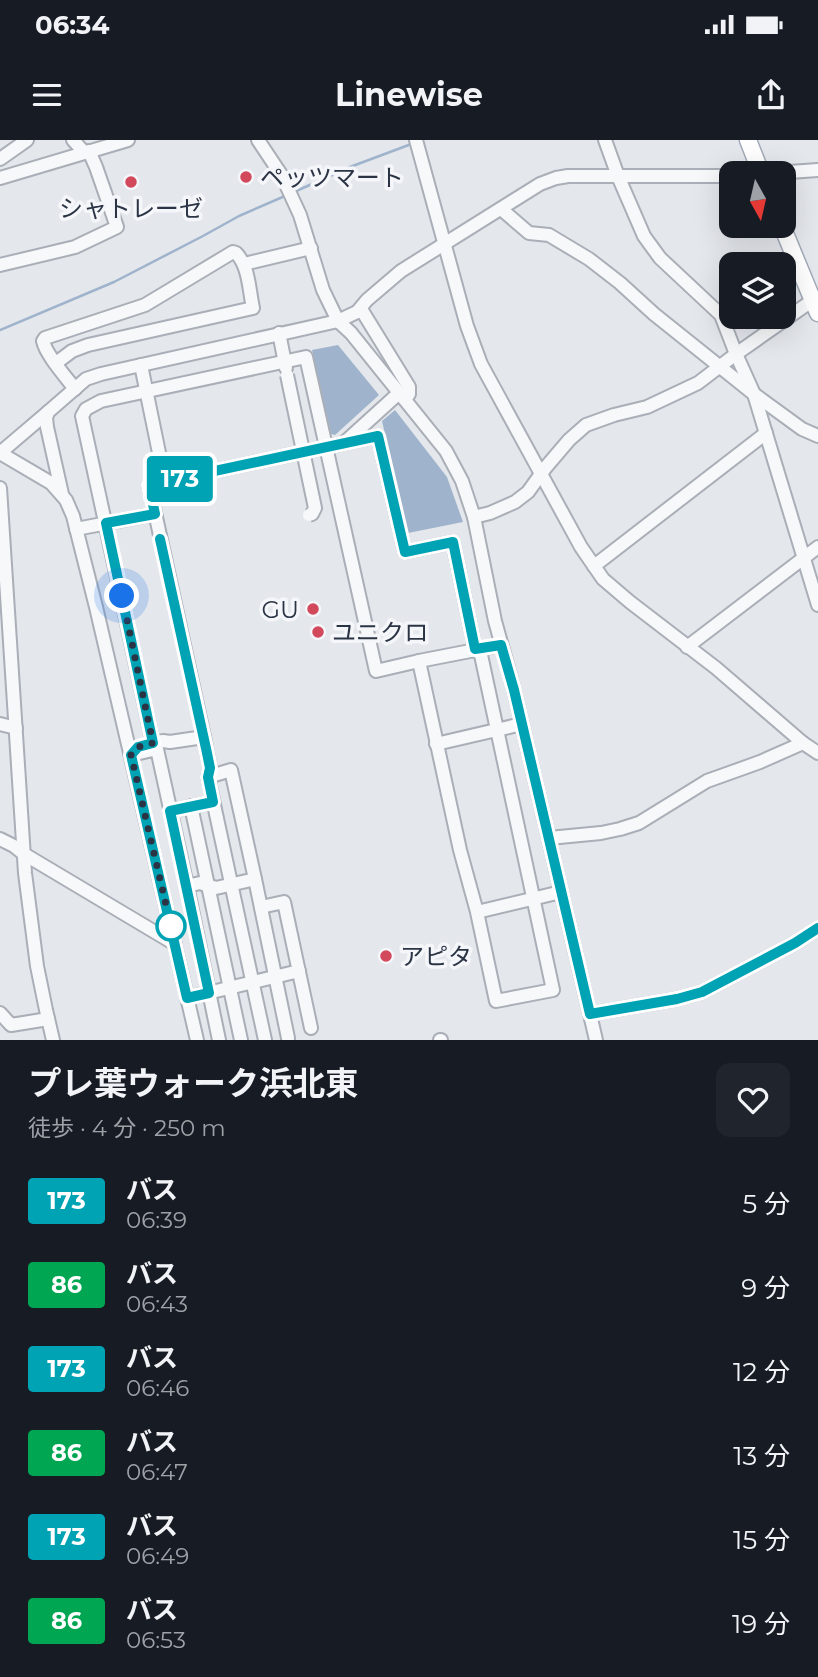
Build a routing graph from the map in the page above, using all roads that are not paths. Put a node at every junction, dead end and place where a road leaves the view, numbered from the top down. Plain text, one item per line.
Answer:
1 (27, 140) edge
2 (73, 140) edge
3 (128, 140) edge
4 (258, 140) edge
5 (605, 140) edge
6 (417, 143) edge
7 (752, 143) edge
8 (86, 152) junction
9 (0, 159) edge
10 (757, 161) edge
11 (818, 170) edge
12 (796, 172) edge
13 (618, 176) junction
14 (719, 176) edge
15 (0, 177) edge
16 (501, 208) junction
17 (787, 238) edge
18 (444, 243) junction
19 (311, 248) junction
20 (244, 264) junction
21 (0, 265) edge
22 (816, 307) edge
23 (360, 309) junction
24 (338, 321) junction
25 (279, 334) junction
26 (736, 354) junction
27 (56, 363) junction
28 (141, 365) junction
29 (719, 365) junction
30 (286, 368) junction
31 (75, 389) junction
32 (147, 391) junction
33 (754, 394) junction
34 (402, 396) junction
35 (48, 412) junction
36 (766, 433) junction
37 (818, 436) edge
38 (345, 443) junction
39 (326, 446) junction
40 (0, 453) edge
41 (541, 474) junction
42 (165, 482) junction
43 (0, 488) edge
44 (62, 494) junction
45 (155, 514) junction
46 (309, 515) dead end
47 (474, 517) junction
48 (106, 523) junction
49 (76, 529) junction
50 (818, 547) edge
51 (804, 558) junction
52 (594, 566) junction
53 (818, 605) edge
54 (4, 607) edge
55 (501, 645) junction
56 (687, 647) junction
57 (475, 649) junction
58 (419, 662) junction
59 (0, 724) edge
60 (522, 724) junction
61 (16, 728) junction
62 (497, 729) junction
63 (204, 737) junction
64 (153, 743) junction
65 (803, 743) junction
66 (436, 744) junction
67 (818, 753) edge
68 (131, 755) junction
69 (208, 777) junction
70 (213, 802) junction
71 (191, 806) junction
72 (170, 811) junction
73 (549, 838) junction
74 (0, 839) edge
75 (23, 854) junction
76 (255, 879) junction
77 (232, 884) junction
78 (187, 886) junction
79 (209, 886) junction
80 (561, 892) junction
81 (533, 899) junction
82 (261, 907) junction
83 (477, 912) junction
84 (818, 928) edge
85 (175, 944) junction
86 (299, 971) junction
87 (276, 977) junction
88 (253, 982) junction
89 (231, 988) junction
90 (209, 993) junction
91 (187, 998) junction
92 (0, 1013) edge
93 (590, 1014) junction
94 (48, 1019) junction
95 (310, 1028) dead end
96 (286, 1039) edge
97 (53, 1040) edge
98 (197, 1040) edge
99 (219, 1040) edge
100 (242, 1040) edge
101 (265, 1040) edge
102 (596, 1040) edge

1 - 9 street
2 - 8 street
3 - 8 street
4 - 19 street
5 - 13 street
6 - 18 street
7 - 10 main road
8 - 15 street
8 - 21 street
11 - 12 street
13 - 14 street
13 - 16 street
13 - 26 street
16 - 18 street
16 - 29 street
17 - 22 main road
18 - 23 street
18 - 41 street
19 - 20 street
19 - 24 street
20 - 27 street
20 - 27 street
22 - 26 street
23 - 24 street
23 - 34 street
24 - 25 street
24 - 34 street
25 - 28 street
25 - 30 street
26 - 29 street
26 - 33 street
27 - 31 street
28 - 31 street
28 - 32 street
29 - 33 street
29 - 41 street
30 - 32 street
30 - 39 street
30 - 46 street, bridge
31 - 35 street
32 - 42 street
32 - 48 street
33 - 36 street
33 - 37 street
34 - 38 street
34 - 47 street
35 - 40 street
35 - 44 street
36 - 51 street
36 - 52 street
38 - 39 street
38 - 57 street
39 - 42 street
39 - 58 street
40 - 44 street
41 - 47 street
41 - 52 street
42 - 45 street
43 - 54 street
44 - 49 street
45 - 48 street
45 - 63 street
47 - 55 street
48 - 49 street
48 - 64 street
49 - 68 street
50 - 51 street
51 - 53 street
51 - 56 street
52 - 56 street
54 - 61 street
55 - 57 street
55 - 60 street
56 - 65 street
57 - 58 street
57 - 62 street
58 - 66 street
59 - 61 street
60 - 62 street
60 - 73 street
61 - 75 street
62 - 66 street
62 - 81 street
63 - 64 street
63 - 69 street
64 - 68 street
65 - 67 street
65 - 73 street
66 - 83 street
68 - 72 street
68 - 85 street
69 - 70 street
69 - 76 street
70 - 71 street
70 - 77 street
71 - 72 street
71 - 79 street
72 - 78 street
73 - 80 street
74 - 75 street
75 - 85 street
75 - 94 street
76 - 77 street
76 - 82 street
77 - 79 street
77 - 88 street
78 - 79 street
78 - 90 street
79 - 89 street
80 - 81 street
80 - 93 street
81 - 83 street
81 - 83 street
82 - 86 street
82 - 87 street
84 - 93 street
85 - 91 street
86 - 87 street
86 - 95 street
87 - 88 street
87 - 96 street
88 - 89 street
88 - 101 street
89 - 90 street
89 - 100 street
90 - 91 street
90 - 99 street
91 - 98 street
92 - 94 street
93 - 102 street
94 - 97 street

